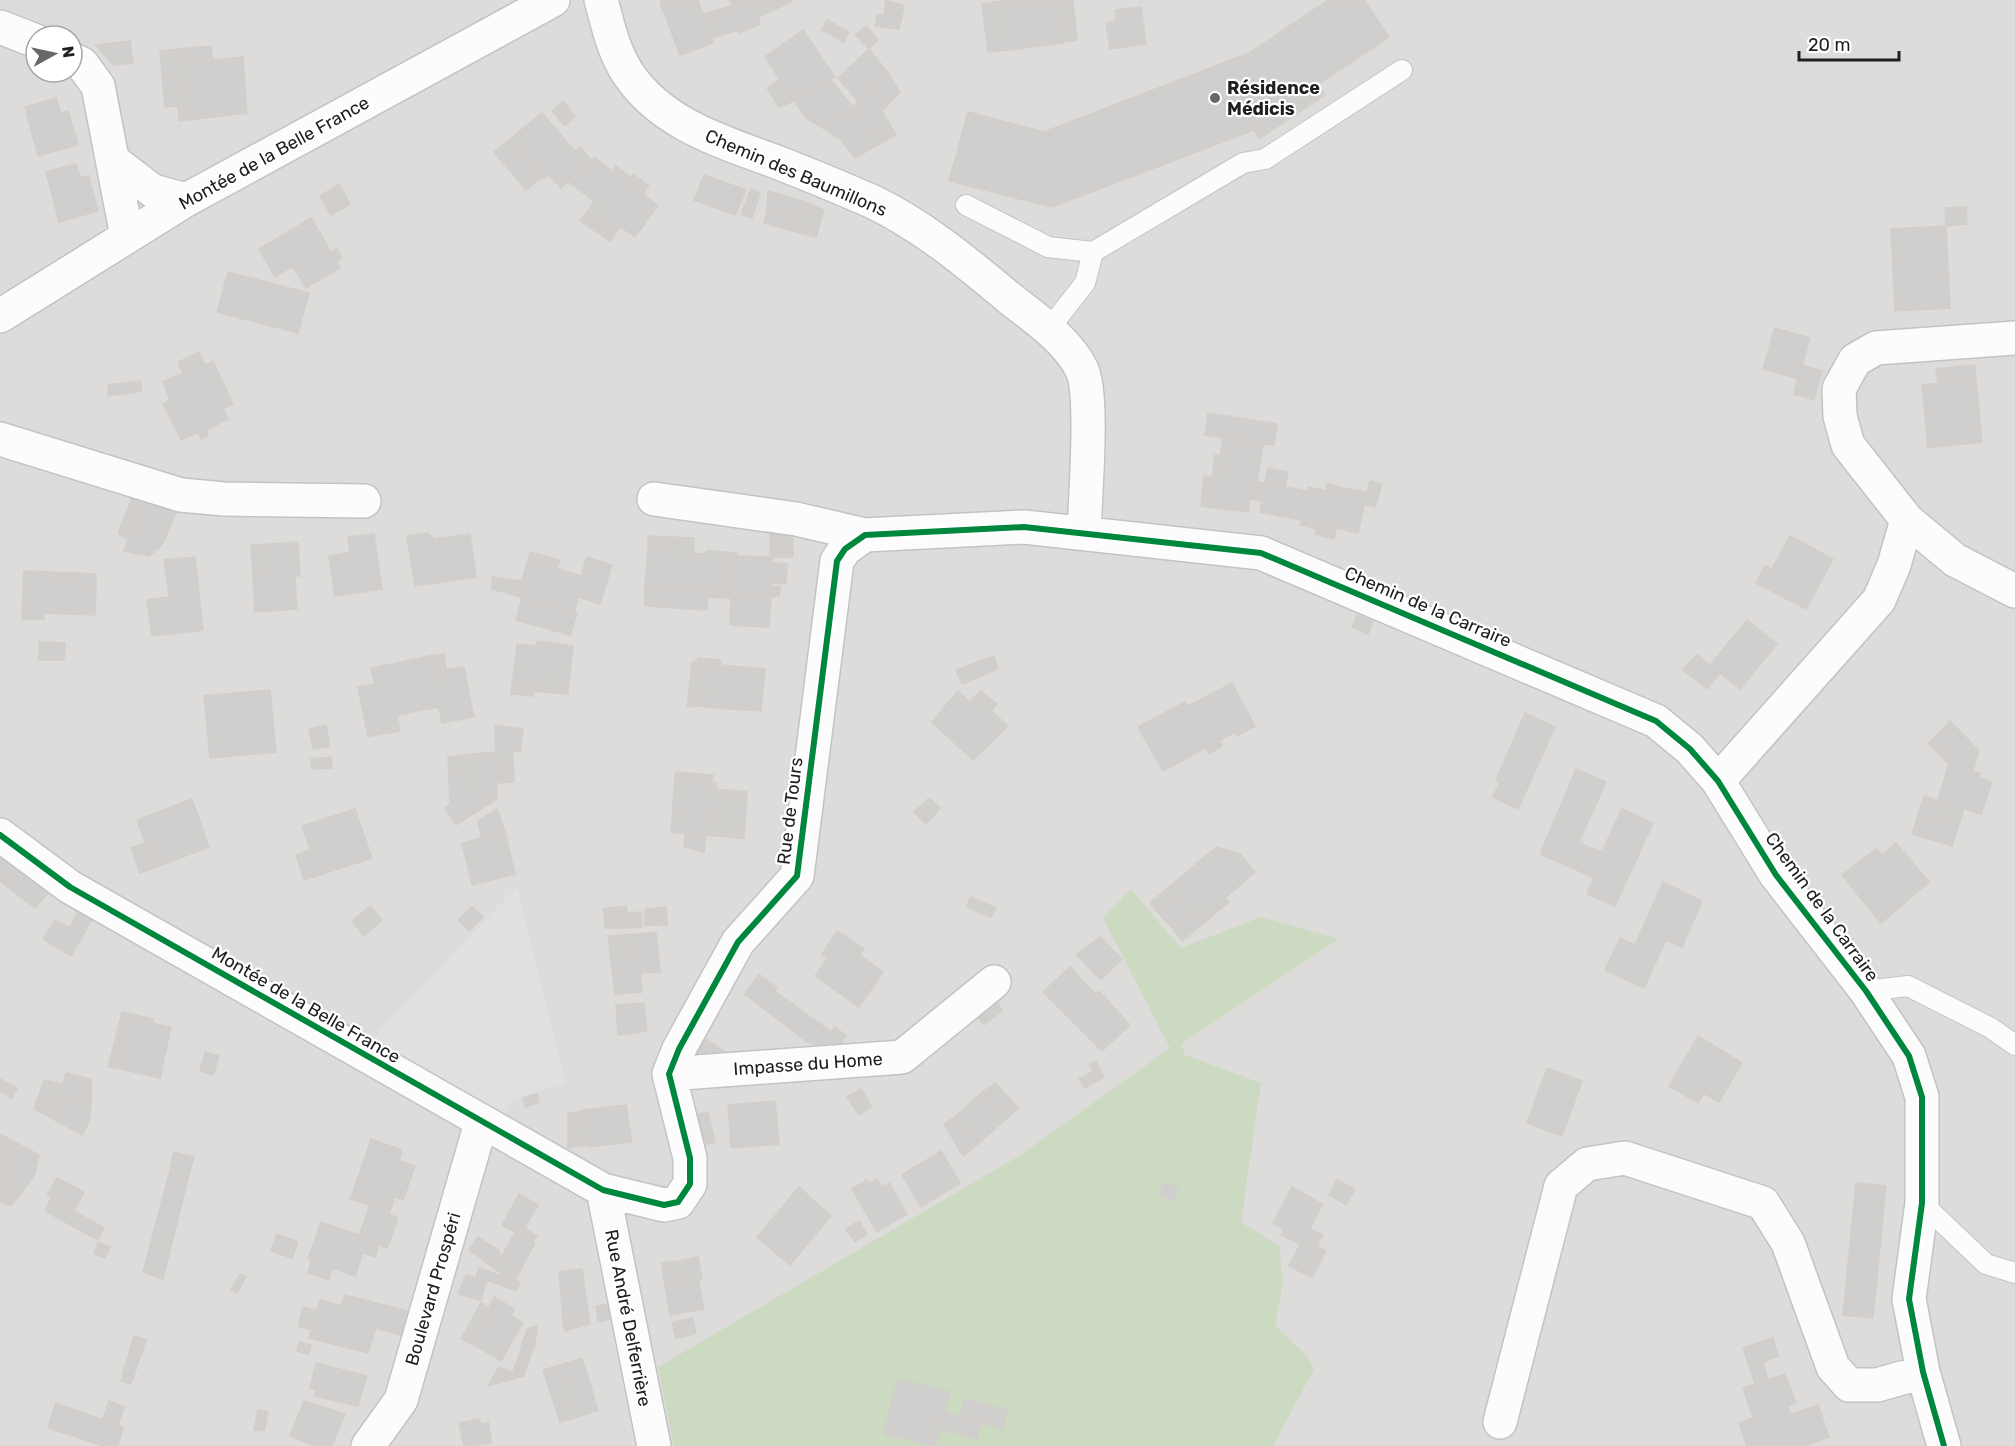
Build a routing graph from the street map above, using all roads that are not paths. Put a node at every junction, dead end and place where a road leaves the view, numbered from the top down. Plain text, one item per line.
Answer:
1 (553, 0) edge
2 (601, 0) edge
3 (617, 0) edge
4 (0, 27) edge
5 (24, 36) edge
6 (614, 48) junction
7 (84, 67) edge
8 (1402, 70) dead end
9 (115, 162) junction
10 (186, 200) junction
11 (966, 205) dead end
12 (127, 236) junction
13 (1093, 252) junction
14 (0, 316) edge
15 (1048, 330) junction
16 (2015, 338) edge
17 (0, 439) edge
18 (654, 499) dead end
19 (364, 501) dead end
20 (1907, 520) junction
21 (1084, 533) junction
22 (865, 535) junction
23 (2015, 591) edge
24 (1719, 782) junction
25 (0, 835) edge
26 (994, 982) dead end
27 (1866, 992) junction
28 (2015, 1045) edge
29 (669, 1074) junction
30 (482, 1123) junction
31 (603, 1190) junction
32 (1922, 1203) junction
33 (2015, 1273) edge
34 (1923, 1372) junction
35 (1500, 1422) dead end
36 (368, 1446) edge
37 (654, 1446) edge
38 (1944, 1446) edge

1 - 10 street, Montée de la Belle France
2 - 6 street, Chemin des Baumillons
3 - 6 street
4 - 5 street
6 - 15 street, Chemin des Baumillons
7 - 9 street
8 - 13 lane
9 - 10 street
9 - 12 street
10 - 12 street, Montée de la Belle France
11 - 13 lane
12 - 14 street, Montée de la Belle France
13 - 15 lane
15 - 21 street, Chemin des Baumillons
16 - 20 street
17 - 19 street
18 - 22 street
20 - 23 street
20 - 24 street
21 - 22 street
21 - 24 street, Chemin de la Carraire
22 - 29 street, Rue de Tours
24 - 27 street, Chemin de la Carraire
25 - 30 street, Montée de la Belle France
26 - 29 street, Impasse du Home
27 - 28 lane
27 - 32 street, Chemin de la Carraire
29 - 31 street
30 - 31 street, Montée de la Belle France
30 - 36 street, Boulevard Prospéri
31 - 37 street, Rue André Delferrière
32 - 33 lane
32 - 34 street, Chemin de la Carraire
34 - 35 street
34 - 38 street, Chemin de la Carraire

